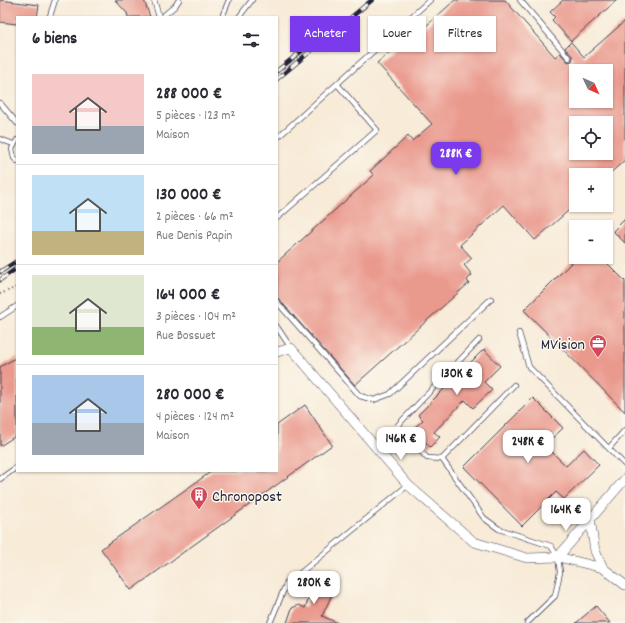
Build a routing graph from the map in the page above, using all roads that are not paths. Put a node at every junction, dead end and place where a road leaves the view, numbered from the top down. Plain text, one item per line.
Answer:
1 (55, 0) edge
2 (154, 0) edge
3 (180, 0) edge
4 (229, 0) edge
5 (252, 0) edge
6 (430, 0) edge
7 (519, 0) edge
8 (50, 16) edge
9 (161, 16) edge
10 (162, 16) edge
11 (222, 16) edge
12 (240, 16) edge
13 (569, 58) dead end
14 (337, 84) junction
15 (0, 103) edge
16 (16, 122) edge
17 (278, 137) edge
18 (0, 139) edge
19 (16, 141) edge
20 (13, 144) junction
21 (16, 160) edge
22 (278, 217) edge
23 (491, 299) dead end
24 (278, 303) edge
25 (16, 307) edge
26 (0, 317) edge
27 (278, 328) edge
28 (519, 333) dead end
29 (479, 340) dead end
30 (292, 348) junction
31 (278, 352) edge
32 (514, 385) dead end
33 (625, 430) edge
34 (609, 448) junction
35 (442, 459) junction
36 (625, 465) edge
37 (16, 468) edge
38 (0, 479) edge
39 (625, 479) edge
40 (408, 485) junction
41 (590, 519) junction
42 (558, 557) junction
43 (603, 568) junction
44 (625, 585) edge
45 (270, 623) edge
46 (527, 623) edge

1 - 8 lane
2 - 9 lane
3 - 10 lane
4 - 11 lane
5 - 12 lane
6 - 14 lane
7 - 13 lane
14 - 17 lane
14 - 22 lane
15 - 16 lane
18 - 20 lane
19 - 20 lane
20 - 21 lane
23 - 24 lane
25 - 26 lane
27 - 30 lane
28 - 34 lane
29 - 35 lane
30 - 31 street
30 - 40 street
32 - 35 lane
33 - 34 lane
34 - 36 lane
35 - 42 lane
37 - 38 lane
39 - 41 street
40 - 42 street
40 - 45 lane
41 - 42 street
41 - 43 street
42 - 43 street
42 - 46 lane
43 - 44 street

